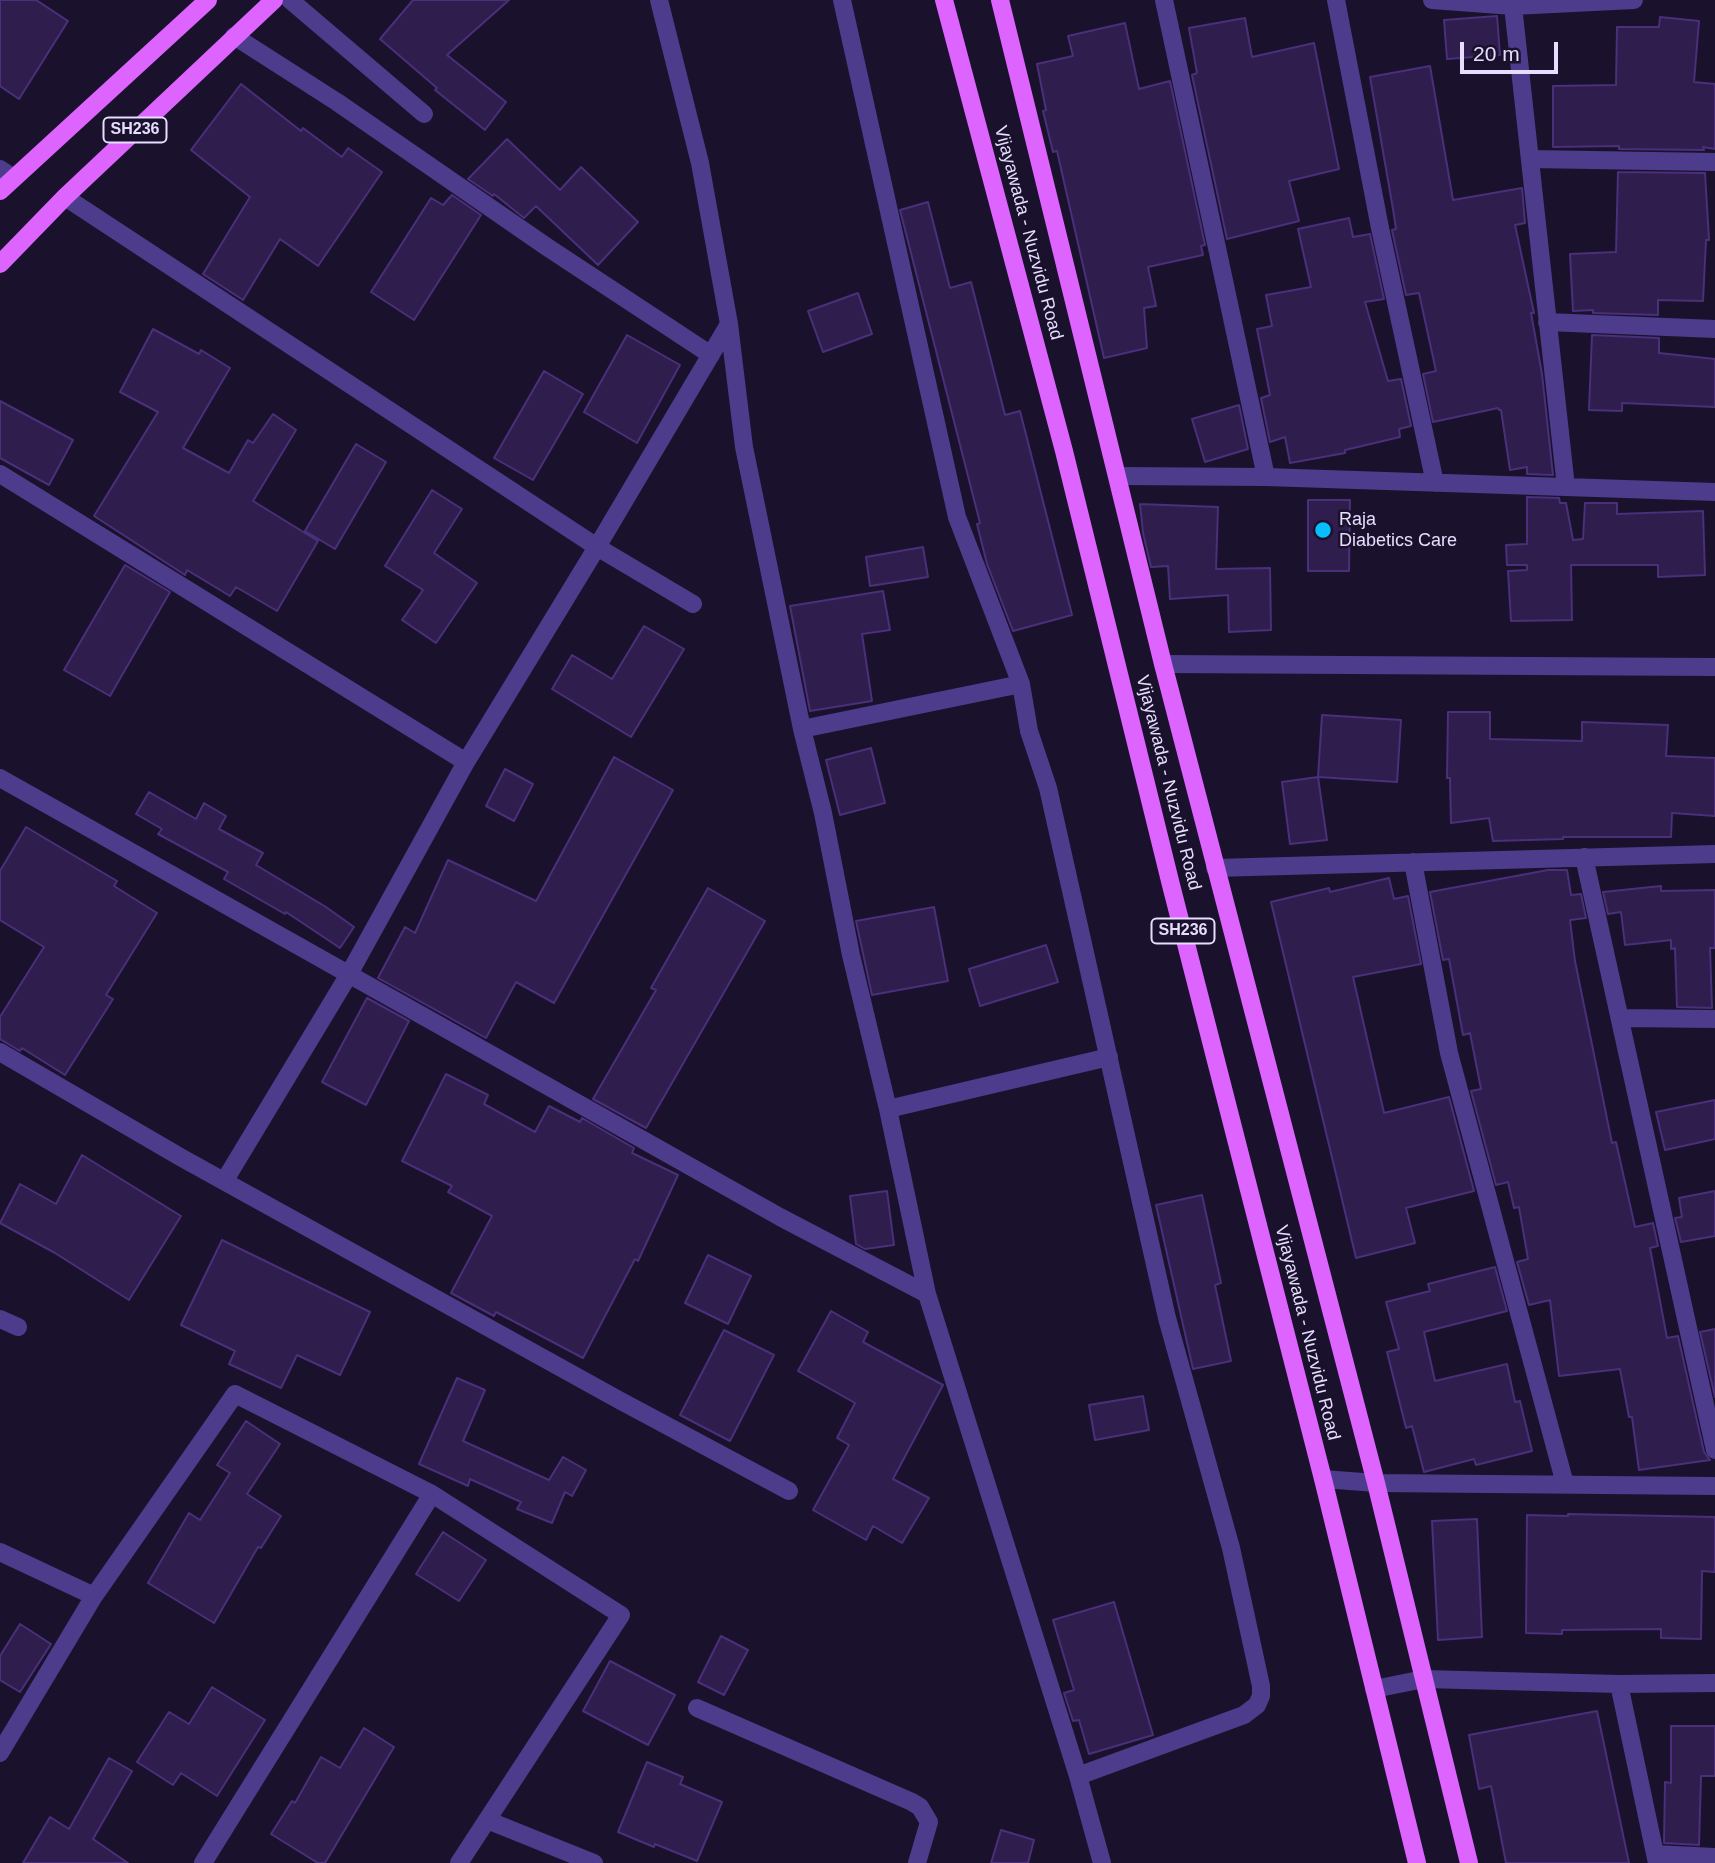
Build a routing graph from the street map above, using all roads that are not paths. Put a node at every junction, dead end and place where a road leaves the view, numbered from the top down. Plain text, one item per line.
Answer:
1 (208, 0) edge
2 (274, 0) edge
3 (290, 0) edge
4 (659, 0) edge
5 (842, 0) edge
6 (944, 0) edge
7 (1000, 0) edge
8 (1164, 0) edge
9 (1336, 0) edge
10 (1432, 0) edge
11 (1634, 0) edge
12 (1513, 6) junction
13 (234, 36) junction
14 (424, 114) dead end
15 (1530, 159) junction
16 (1715, 162) edge
17 (7, 174) edge
18 (0, 191) edge
19 (65, 197) junction
20 (0, 264) edge
21 (1547, 323) junction
22 (729, 324) junction
23 (1715, 329) edge
24 (711, 355) junction
25 (0, 474) edge
26 (1118, 477) junction
27 (1266, 477) junction
28 (1434, 483) junction
29 (1566, 487) junction
30 (1715, 492) edge
31 (597, 547) junction
32 (693, 604) dead end
33 (1163, 664) junction
34 (1715, 667) edge
35 (1021, 684) junction
36 (802, 729) junction
37 (466, 762) junction
38 (0, 778) edge
39 (1715, 853) edge
40 (1584, 857) junction
41 (1413, 862) junction
42 (1215, 869) junction
43 (348, 976) junction
44 (1620, 1018) junction
45 (1715, 1019) edge
46 (0, 1052) edge
47 (1109, 1057) junction
48 (888, 1109) junction
49 (225, 1180) junction
50 (927, 1294) junction
51 (0, 1319) edge
52 (18, 1327) dead end
53 (1715, 1450) edge
54 (1323, 1479) junction
55 (1376, 1483) junction
56 (1565, 1484) junction
57 (1715, 1486) edge
58 (789, 1491) dead end
59 (432, 1494) junction
60 (0, 1552) edge
61 (94, 1596) junction
62 (1424, 1679) junction
63 (1715, 1683) edge
64 (1619, 1684) junction
65 (1374, 1689) junction
66 (697, 1708) dead end
67 (0, 1753) edge
68 (1078, 1776) junction
69 (487, 1820) junction
70 (1715, 1857) edge
71 (1656, 1858) edge
72 (203, 1863) edge
73 (459, 1863) edge
74 (594, 1863) edge
75 (917, 1863) edge
76 (1102, 1863) edge
77 (1418, 1863) edge
78 (1469, 1863) edge

1 - 17 main road, SH236
2 - 13 main road, SH236
3 - 14 street
4 - 22 street
5 - 35 street
6 - 54 main road, Vijayawada - Nuzvidu Road / SH236
7 - 26 main road, Vijayawada - Nuzvidu Road / SH236
8 - 27 street
9 - 28 street
10 - 12 street
11 - 12 street
12 - 15 street
13 - 19 main road, SH236
13 - 24 street
15 - 16 street
15 - 21 street
17 - 18 main road, SH236
19 - 20 main road, SH236
19 - 31 street
21 - 23 street
21 - 29 street
22 - 24 street
22 - 36 street
24 - 31 street
25 - 37 street
26 - 27 street
26 - 33 main road, Vijayawada - Nuzvidu Road / SH236
27 - 28 street
28 - 29 street
29 - 30 street
31 - 32 street
31 - 37 street
33 - 34 street
33 - 42 main road, Vijayawada - Nuzvidu Road / SH236
35 - 36 street
35 - 47 street
36 - 48 street
37 - 43 street
38 - 43 street
39 - 40 street
40 - 41 street
40 - 44 street
41 - 42 street
41 - 56 street
42 - 55 main road, Vijayawada - Nuzvidu Road / SH236
43 - 49 street
43 - 50 street
44 - 45 street
44 - 53 street
46 - 49 street
47 - 48 street
47 - 68 street
48 - 50 street
49 - 58 street
50 - 68 street
51 - 52 street
54 - 55 street
54 - 65 main road, Vijayawada - Nuzvidu Road / SH236
55 - 56 street
55 - 62 main road, Vijayawada - Nuzvidu Road / SH236
56 - 57 street
59 - 61 street
59 - 69 street
59 - 72 street
60 - 61 street
61 - 67 street
62 - 64 street
62 - 65 street
62 - 78 main road, Vijayawada - Nuzvidu Road / SH236
63 - 64 street
64 - 71 street
65 - 77 main road, Vijayawada - Nuzvidu Road / SH236
66 - 75 street
68 - 76 street
69 - 73 street
69 - 74 street
70 - 71 street

